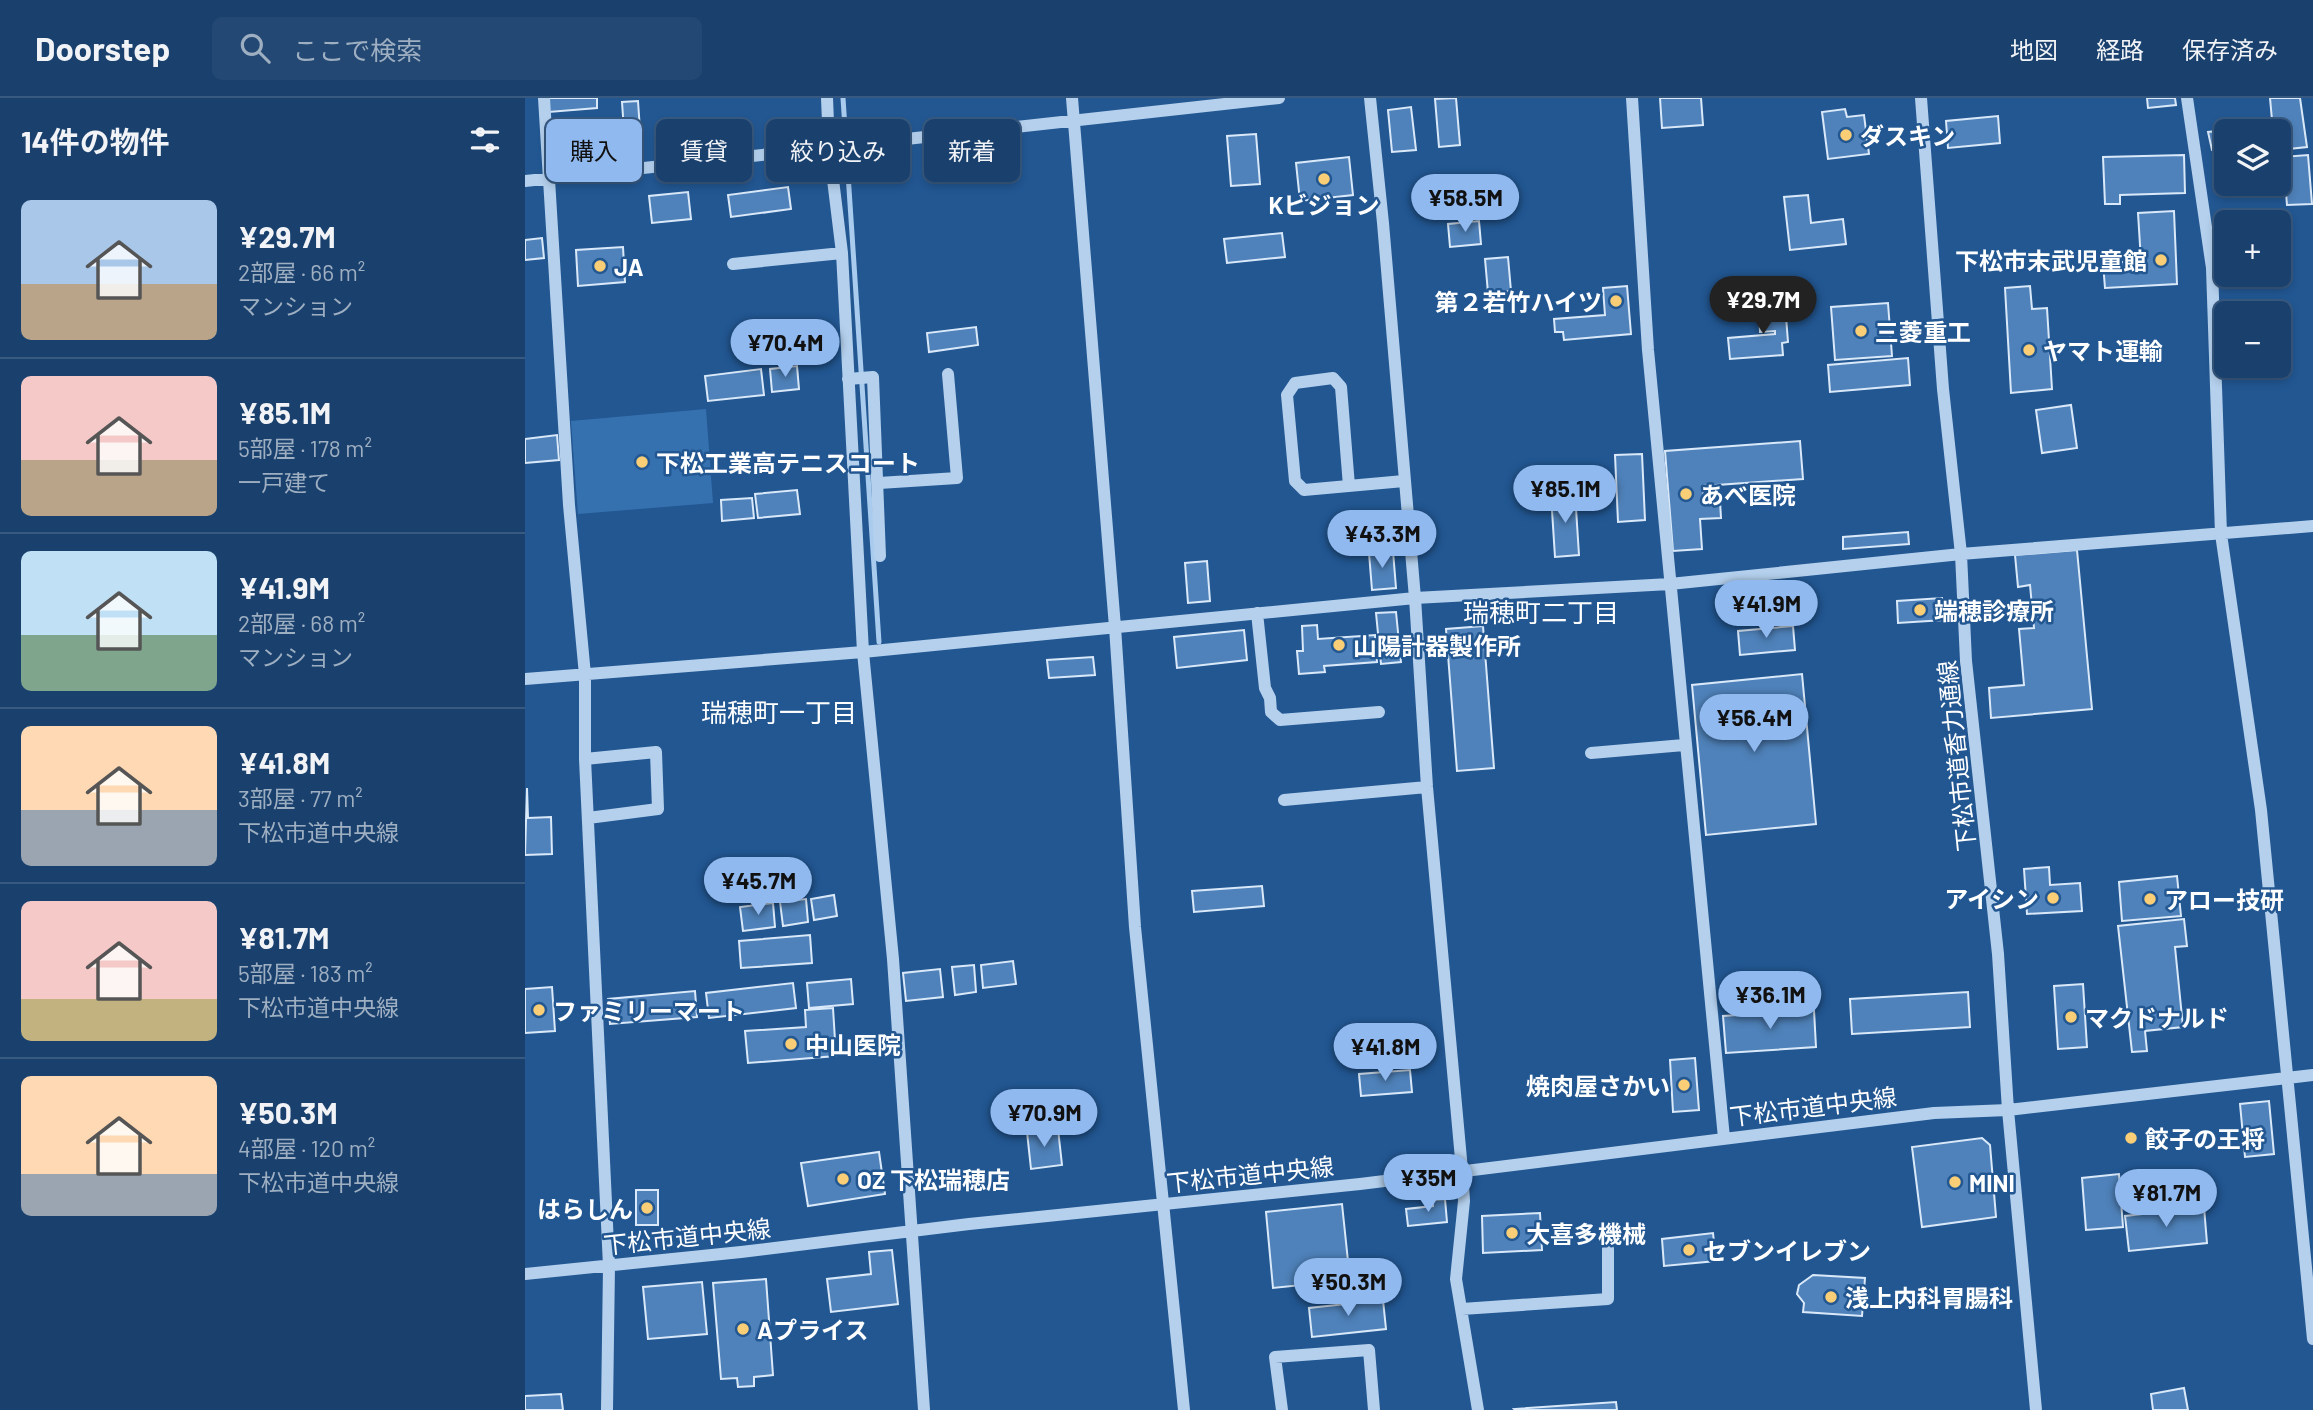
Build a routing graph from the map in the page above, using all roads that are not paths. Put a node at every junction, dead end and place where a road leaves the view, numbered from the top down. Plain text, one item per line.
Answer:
1 (544, 98) edge
2 (827, 98) edge
3 (1072, 98) edge
4 (1279, 98) edge
5 (1370, 98) edge
6 (1632, 98) edge
7 (1921, 98) edge
8 (2187, 98) edge
9 (828, 119) edge
10 (1074, 119) junction
11 (546, 125) edge
12 (910, 138) edge
13 (766, 154) edge
14 (642, 168) edge
15 (546, 178) edge
16 (525, 181) edge
17 (550, 182) edge
18 (833, 182) edge
19 (842, 253) junction
20 (733, 264) dead end
21 (948, 374) dead end
22 (848, 379) junction
23 (1404, 481) junction
24 (879, 483) junction
25 (1349, 486) junction
26 (2313, 526) edge
27 (2221, 534) junction
28 (1961, 554) junction
29 (880, 556) dead end
30 (1670, 584) junction
31 (1415, 598) junction
32 (1257, 613) junction
33 (1115, 627) junction
34 (863, 652) junction
35 (585, 675) junction
36 (525, 679) edge
37 (1379, 712) dead end
38 (1684, 745) junction
39 (1591, 753) dead end
40 (585, 759) junction
41 (1427, 787) junction
42 (1284, 800) dead end
43 (588, 818) junction
44 (2313, 1075) edge
45 (2288, 1078) junction
46 (2008, 1110) junction
47 (1724, 1138) junction
48 (1462, 1170) junction
49 (1163, 1204) junction
50 (912, 1230) junction
51 (1608, 1248) dead end
52 (609, 1266) junction
53 (525, 1274) edge
54 (1462, 1309) junction
55 (2313, 1339) edge
56 (607, 1410) edge
57 (924, 1410) edge
58 (1184, 1410) edge
59 (1282, 1410) edge
60 (1374, 1410) edge
61 (1478, 1410) edge
62 (2036, 1410) edge

1 - 11 street
2 - 9 street
3 - 10 street
4 - 10 street
5 - 23 street
6 - 30 street
7 - 28 street, 下松市道香力通線
8 - 27 street
10 - 12 street
10 - 33 street
13 - 14 street
15 - 16 street
17 - 35 street
18 - 19 street
19 - 20 street
19 - 22 street
21 - 24 street
22 - 24 street
22 - 34 street
23 - 25 street
23 - 31 street
24 - 29 street
25 - 25 street
26 - 27 street
27 - 28 street
27 - 45 street
28 - 30 street
28 - 46 street, 下松市道香力通線
30 - 31 street
30 - 38 street
31 - 32 street
31 - 41 street
32 - 33 street
32 - 37 street
33 - 34 street
33 - 49 street
34 - 35 street
34 - 50 street
35 - 36 street
35 - 40 street
38 - 39 street
38 - 47 street
40 - 43 street
40 - 43 street
41 - 42 street
41 - 48 street
43 - 52 street
44 - 45 street, 下松市道中央線
45 - 46 street, 下松市道中央線
45 - 55 street
46 - 47 street, 下松市道中央線
46 - 62 street, 下松市道香力通線
47 - 48 street, 下松市道中央線
48 - 49 street, 下松市道中央線
48 - 54 street
49 - 50 street, 下松市道中央線
49 - 58 street
50 - 52 street, 下松市道中央線
50 - 57 street
51 - 54 street
52 - 53 street, 下松市道中央線
52 - 56 street
54 - 61 street
59 - 60 street

